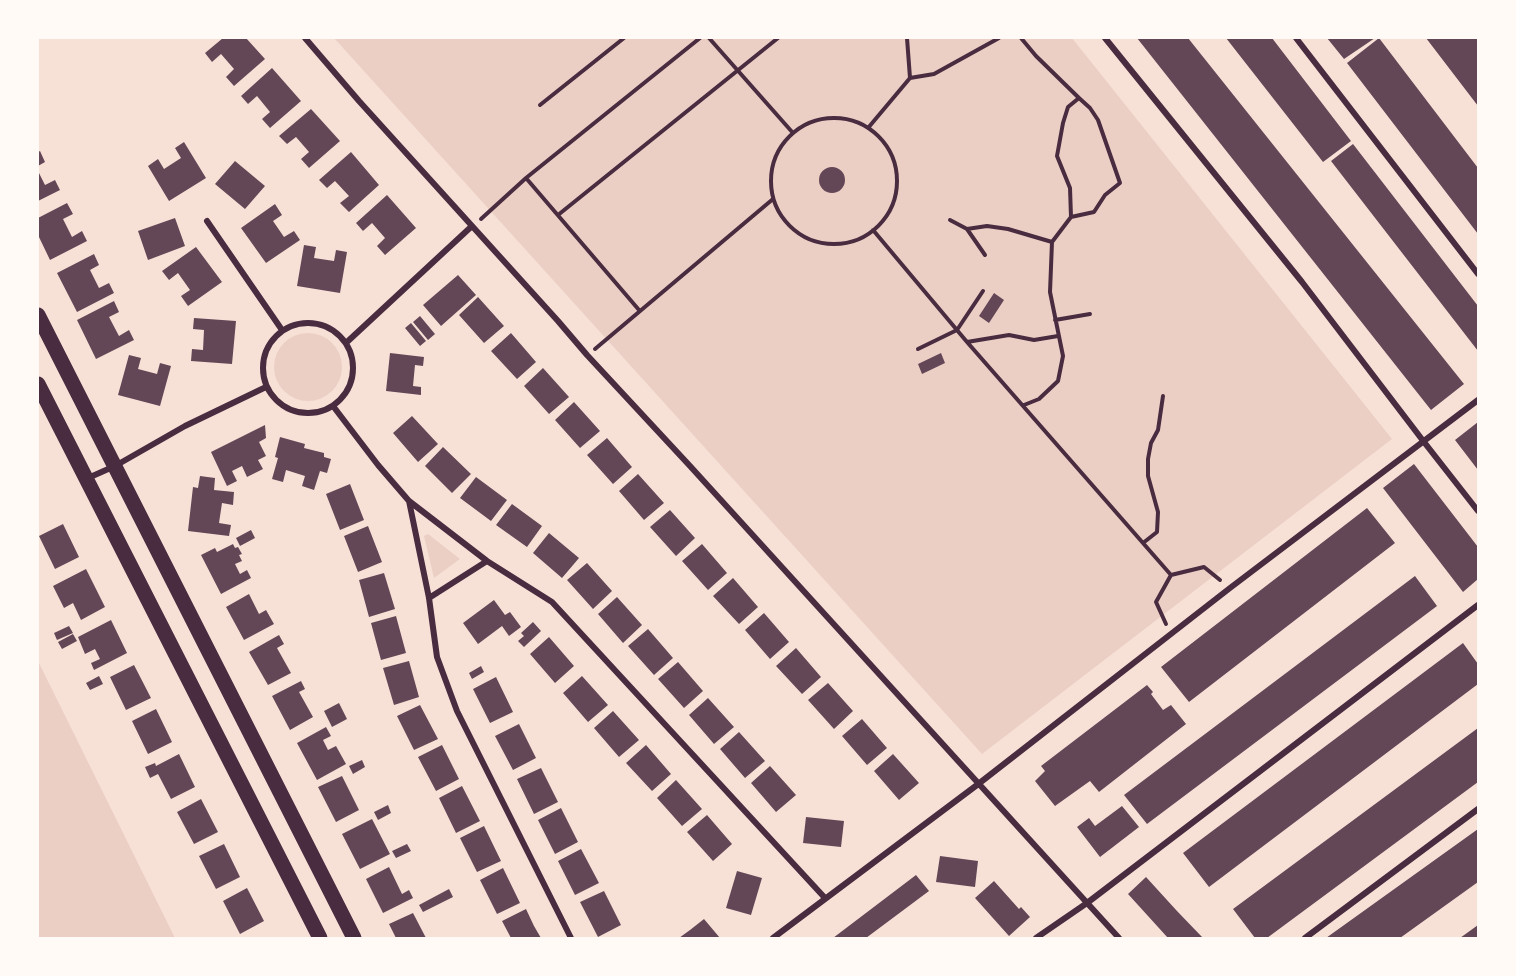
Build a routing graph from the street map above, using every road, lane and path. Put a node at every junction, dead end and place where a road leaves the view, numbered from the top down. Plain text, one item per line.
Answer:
1 (305, 38) edge
2 (624, 38) edge
3 (700, 38) edge
4 (709, 38) edge
5 (778, 38) edge
6 (907, 38) edge
7 (999, 38) edge
8 (1021, 38) edge
9 (1106, 38) edge
10 (1296, 38) edge
11 (737, 71) junction
12 (910, 78) junction
13 (1079, 98) junction
14 (540, 105) dead end
15 (868, 128) junction
16 (793, 133) junction
17 (526, 178) junction
18 (773, 199) junction
19 (558, 214) junction
20 (1071, 217) junction
21 (950, 220) dead end
22 (207, 221) dead end
23 (472, 226) junction
24 (967, 229) junction
25 (873, 230) junction
26 (1052, 242) junction
27 (985, 255) dead end
28 (1479, 274) edge
29 (983, 291) dead end
30 (639, 310) junction
31 (1090, 314) dead end
32 (38, 315) edge
33 (1055, 320) junction
34 (282, 330) junction
35 (957, 330) junction
36 (1058, 336) junction
37 (346, 342) junction
38 (967, 342) junction
39 (918, 349) dead end
40 (587, 355) junction
41 (38, 384) edge
42 (266, 387) junction
43 (1163, 396) dead end
44 (1479, 400) edge
45 (1024, 405) junction
46 (333, 406) junction
47 (1424, 442) junction
48 (115, 466) junction
49 (86, 479) junction
50 (409, 501) junction
51 (1479, 511) edge
52 (1143, 543) junction
53 (487, 561) junction
54 (1171, 575) junction
55 (1230, 588) junction
56 (429, 598) junction
57 (1479, 605) edge
58 (1171, 636) junction
59 (977, 785) junction
60 (1479, 809) edge
61 (825, 898) junction
62 (1087, 903) junction
63 (320, 939) edge
64 (354, 939) edge
65 (571, 939) edge
66 (773, 939) edge
67 (1036, 939) edge
68 (1119, 939) edge
69 (1305, 939) edge

1 - 23 street
2 - 14 path
3 - 17 path
4 - 11 path
5 - 11 path
6 - 12 path
7 - 12 path
8 - 13 path
9 - 47 street
10 - 28 street
11 - 16 path
11 - 19 path
12 - 15 path
13 - 20 path
13 - 20 path
15 - 16 path
15 - 25 path
16 - 18 path
17 - 19 path
17 - 23 path
18 - 25 path
18 - 30 path
19 - 30 path
20 - 26 path
21 - 24 path
22 - 34 street
23 - 37 street
23 - 40 street
24 - 26 path
24 - 27 path
25 - 35 path
26 - 33 path
29 - 35 path
30 - 40 path
31 - 33 path
32 - 48 main road
33 - 36 path
34 - 37 street
34 - 42 street
35 - 38 path
35 - 39 path
36 - 38 path
36 - 45 path
37 - 46 street
38 - 45 path
40 - 59 street
41 - 49 main road
42 - 46 street
42 - 48 street
43 - 52 path
44 - 47 street
45 - 52 path
46 - 50 street
47 - 51 street
47 - 55 street
48 - 49 street
48 - 64 main road
49 - 63 main road
50 - 53 street
50 - 56 street
52 - 54 path
53 - 56 street
53 - 61 street
54 - 55 path
54 - 58 path
55 - 58 street
56 - 65 street
57 - 62 street
58 - 59 street
59 - 61 street
59 - 62 street
60 - 69 street
61 - 66 street
62 - 67 street
62 - 68 street

